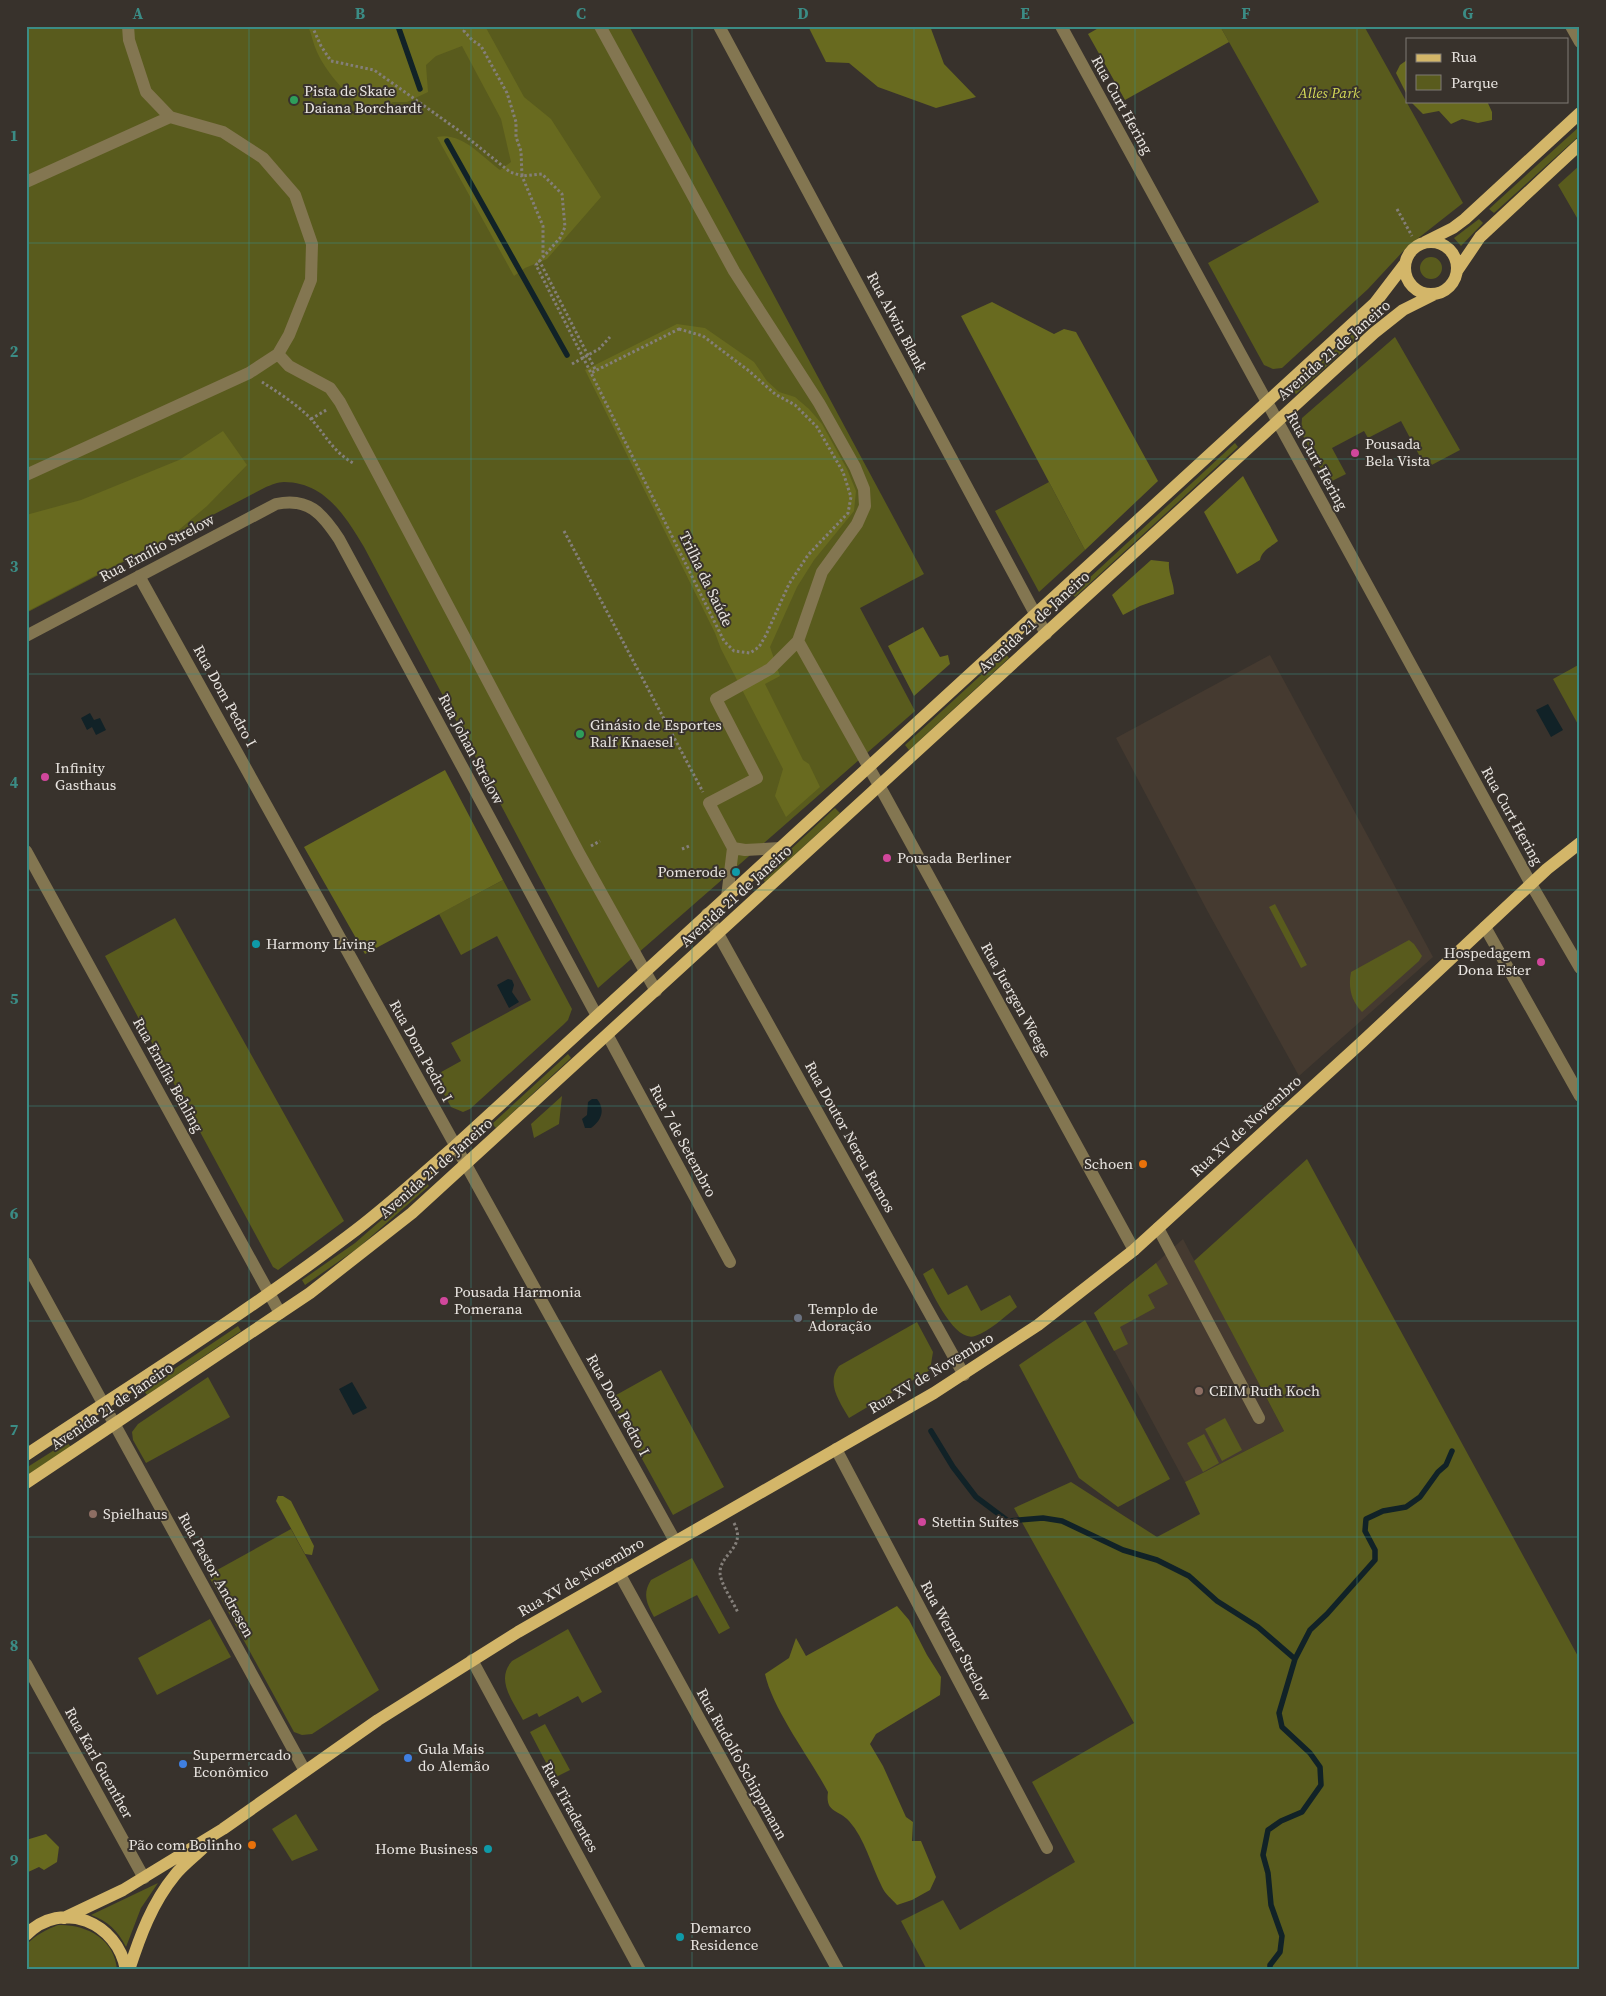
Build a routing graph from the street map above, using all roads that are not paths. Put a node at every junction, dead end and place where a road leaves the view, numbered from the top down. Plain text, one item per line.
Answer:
1 (128, 26) edge
2 (600, 26) edge
3 (719, 26) edge
4 (1060, 26) edge
5 (1571, 26) edge
6 (1580, 42) edge
7 (1580, 113) edge
8 (170, 116) junction
9 (1580, 144) edge
10 (26, 182) edge
11 (1422, 244) junction
12 (1404, 265) junction
13 (1457, 271) junction
14 (1435, 294) junction
15 (278, 354) junction
16 (1266, 402) junction
17 (1277, 422) junction
18 (26, 475) edge
19 (307, 505) joint
20 (139, 576) junction
21 (1035, 614) junction
22 (1046, 634) junction
23 (26, 636) edge
24 (798, 641) junction
25 (869, 766) junction
26 (880, 786) junction
27 (1580, 843) edge
28 (733, 848) junction
29 (780, 848) junction
30 (26, 851) edge
31 (1531, 884) junction
32 (727, 896) junction
33 (707, 914) junction
34 (1485, 927) junction
35 (718, 934) junction
36 (1580, 968) edge
37 (644, 973) junction
38 (656, 991) junction
39 (597, 1016) junction
40 (608, 1036) junction
41 (1580, 1096) edge
42 (455, 1146) junction
43 (466, 1165) junction
44 (1158, 1228) junction
45 (1134, 1250) junction
46 (730, 1262) dead end
47 (26, 1263) edge
48 (269, 1293) junction
49 (280, 1313) junction
50 (964, 1375) junction
51 (103, 1404) junction
52 (1259, 1418) dead end
53 (115, 1424) junction
54 (836, 1449) junction
55 (26, 1455) edge
56 (26, 1483) edge
57 (675, 1541) junction
58 (619, 1574) junction
59 (472, 1660) junction
60 (26, 1664) edge
61 (304, 1771) junction
62 (223, 1829) junction
63 (1047, 1848) dead end
64 (144, 1878) junction
65 (64, 1918) junction
66 (26, 1935) edge
67 (127, 1970) edge
68 (640, 1970) edge
69 (838, 1970) edge

1 - 8 street
2 - 24 street
3 - 21 street, Rua Alwin Blank
4 - 16 street, Rua Curt Hering
5 - 6 street
7 - 11 main road
8 - 10 street
8 - 15 street
9 - 13 main road
11 - 12 main road
11 - 13 main road
12 - 14 main road
12 - 16 main road, Avenida 21 de Janeiro
13 - 14 main road
14 - 17 main road, Avenida 21 de Janeiro
15 - 18 street
15 - 37 street
16 - 17 street, Rua Curt Hering
16 - 21 main road, Avenida 21 de Janeiro
17 - 22 main road, Avenida 21 de Janeiro
17 - 31 street, Rua Curt Hering
19 - 20 street, Rua Emílio Strelow
19 - 39 street, Rua Johan Strelow
20 - 23 street, Rua Emílio Strelow
20 - 42 street, Rua Dom Pedro I
21 - 22 street, Rua Alwin Blank
21 - 25 main road, Avenida 21 de Janeiro
22 - 26 main road, Avenida 21 de Janeiro
24 - 25 street, Rua Juergen Weege
24 - 28 street
25 - 26 street, Rua Juergen Weege
25 - 29 main road, Avenida 21 de Janeiro
26 - 35 main road, Avenida 21 de Janeiro
26 - 45 street, Rua Juergen Weege
27 - 31 main road, Rua XV de Novembro
28 - 29 street
28 - 32 street
29 - 32 main road, Avenida 21 de Janeiro
30 - 48 street, Rua Emília Behling
31 - 34 main road, Rua XV de Novembro
31 - 36 street, Rua Curt Hering
32 - 33 main road, Avenida 21 de Janeiro
33 - 35 street, Rua Doutor Nereu Ramos
33 - 37 main road, Avenida 21 de Janeiro
34 - 41 street
34 - 44 main road, Rua XV de Novembro
35 - 38 main road, Avenida 21 de Janeiro
35 - 50 street, Rua Doutor Nereu Ramos
37 - 38 street
37 - 39 main road, Avenida 21 de Janeiro
38 - 40 main road, Avenida 21 de Janeiro
39 - 40 main road
39 - 42 main road, Avenida 21 de Janeiro
40 - 43 main road, Avenida 21 de Janeiro
40 - 46 street, Rua 7 de Setembro
42 - 43 street, Rua Dom Pedro I
42 - 48 main road, Avenida 21 de Janeiro
43 - 49 main road, Avenida 21 de Janeiro
43 - 57 street, Rua Dom Pedro I
44 - 45 main road, Rua XV de Novembro
44 - 52 street
45 - 50 main road, Rua XV de Novembro
47 - 51 street, Rua Pastor Andresen
48 - 49 street, Rua Emília Behling
48 - 51 main road, Avenida 21 de Janeiro
49 - 53 main road, Avenida 21 de Janeiro
50 - 54 main road, Rua XV de Novembro
51 - 53 street, Rua Pastor Andresen
51 - 55 main road, Avenida 21 de Janeiro
53 - 56 main road, Avenida 21 de Janeiro
53 - 61 street, Rua Pastor Andresen
54 - 57 main road, Rua XV de Novembro
54 - 63 street, Rua Werner Strelow
57 - 58 main road, Rua XV de Novembro
58 - 59 main road, Rua XV de Novembro
58 - 69 street, Rua Rudolfo Schippmann
59 - 61 main road, Rua XV de Novembro
59 - 68 street, Rua Tiradentes
60 - 64 street, Rua Karl Guenther
61 - 62 main road, Rua XV de Novembro
62 - 64 main road, Rua XV de Novembro
62 - 67 main road, Rua XV de Novembro
64 - 65 main road, Rua XV de Novembro
65 - 66 main road
65 - 67 main road

